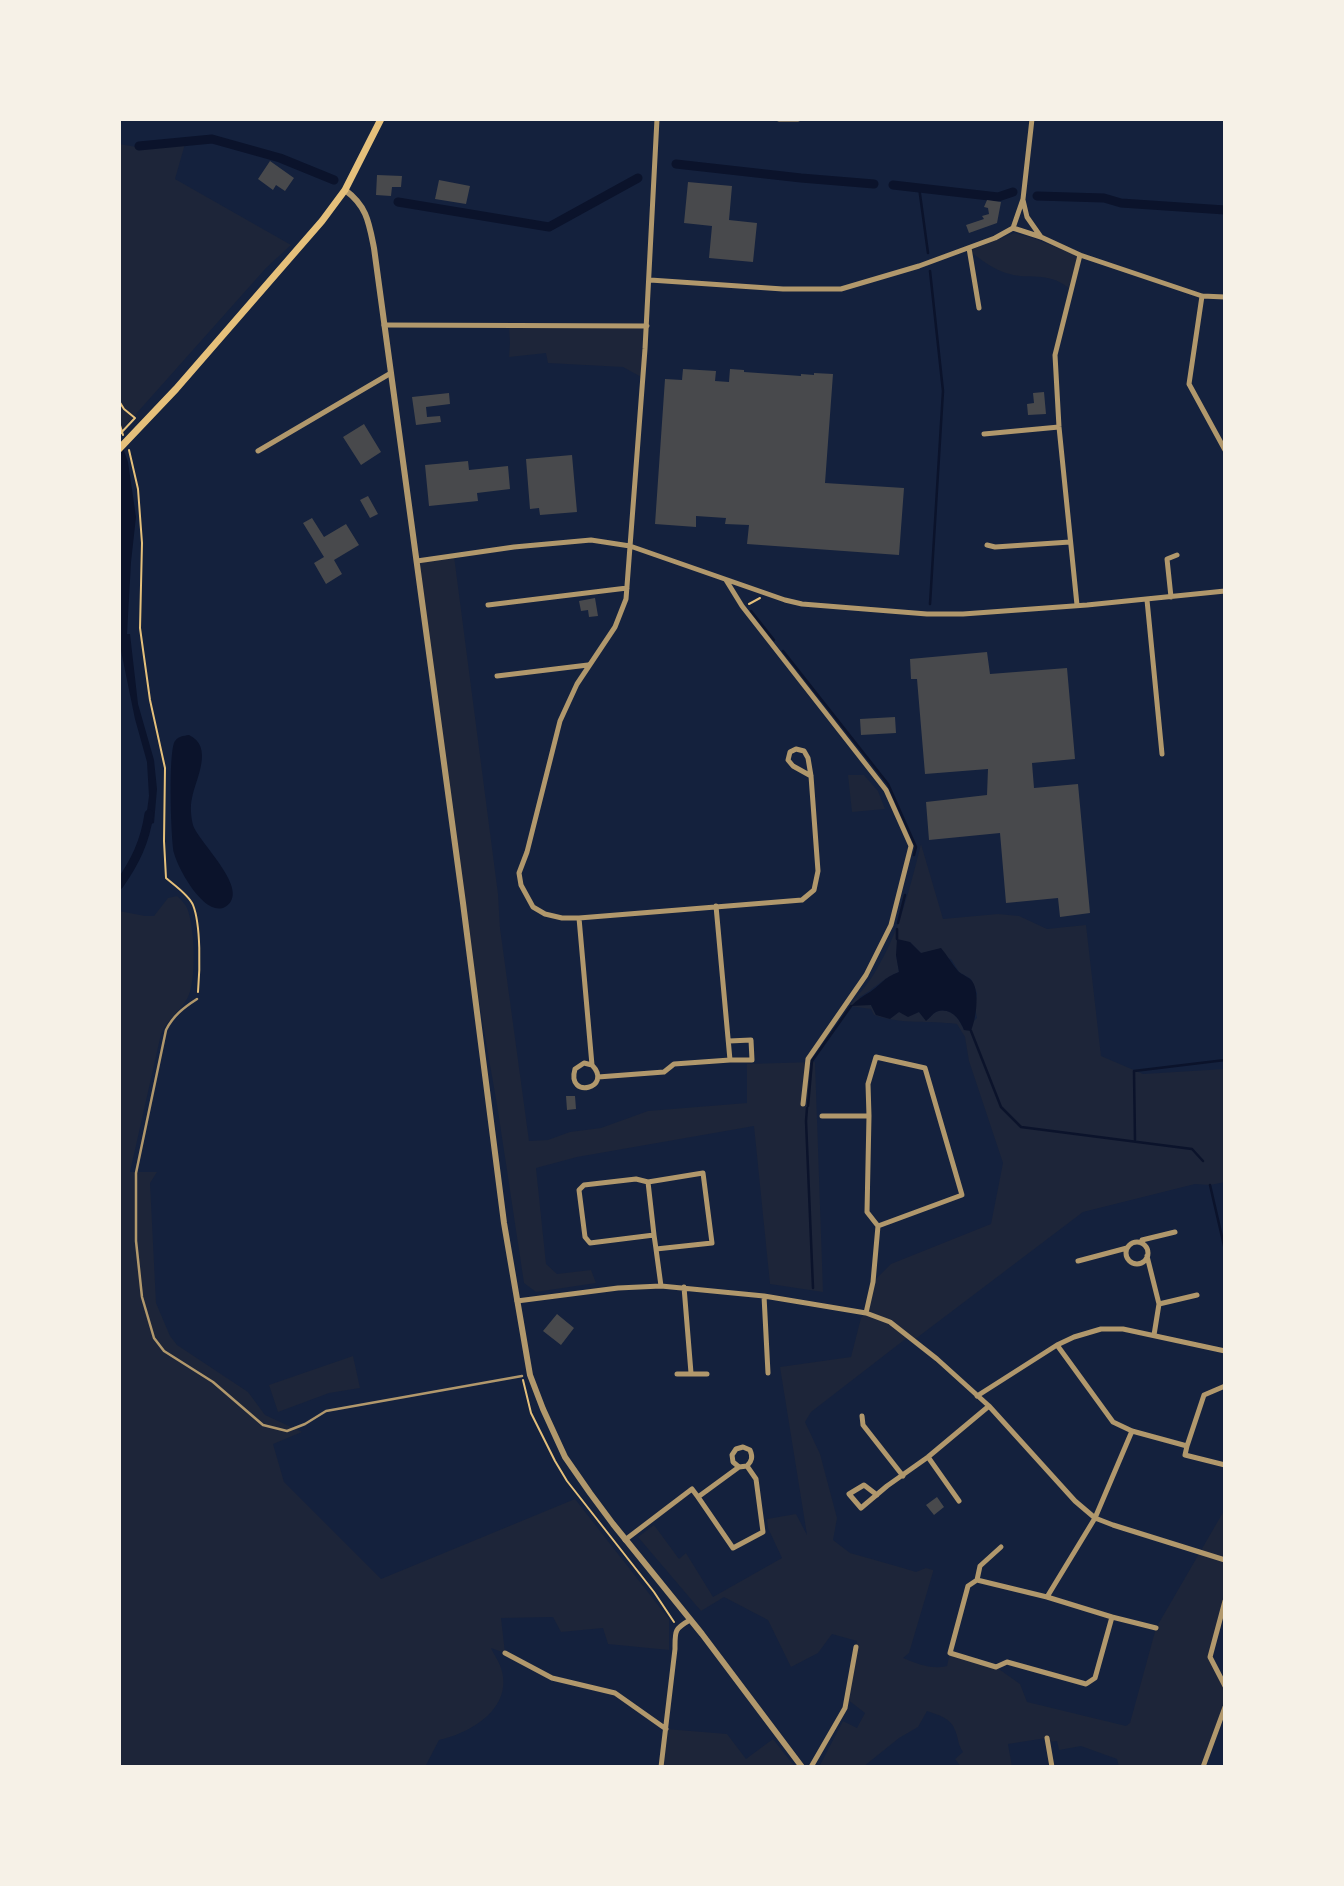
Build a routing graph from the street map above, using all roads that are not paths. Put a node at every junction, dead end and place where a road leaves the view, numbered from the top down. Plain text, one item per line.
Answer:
1 (381, 119) edge
2 (657, 119) edge
3 (779, 119) edge
4 (798, 119) edge
5 (1032, 119) edge
6 (345, 190) junction
7 (1023, 199) junction
8 (1013, 228) junction
9 (1041, 237) junction
10 (969, 248) junction
11 (1080, 255) junction
12 (650, 280) junction
13 (1202, 296) junction
14 (1225, 297) edge
15 (979, 308) dead end
16 (384, 325) junction
17 (647, 326) junction
18 (391, 373) junction
19 (1059, 428) junction
20 (984, 434) dead end
21 (119, 449) edge
22 (1225, 450) edge
23 (258, 451) dead end
24 (1070, 542) junction
25 (987, 545) dead end
26 (631, 546) junction
27 (1177, 555) dead end
28 (416, 561) junction
29 (726, 580) junction
30 (627, 588) junction
31 (1225, 591) edge
32 (1171, 597) junction
33 (1147, 600) junction
34 (488, 605) dead end
35 (1077, 606) junction
36 (589, 665) junction
37 (497, 676) dead end
38 (1162, 754) dead end
39 (811, 776) junction
40 (716, 906) junction
41 (579, 918) junction
42 (197, 999) road end
43 (729, 1041) junction
44 (730, 1060) junction
45 (592, 1065) junction
46 (598, 1077) junction
47 (803, 1104) dead end
48 (822, 1116) dead end
49 (869, 1116) junction
50 (648, 1182) junction
51 (878, 1226) junction
52 (1175, 1232) dead end
53 (654, 1236) junction
54 (1141, 1243) junction
55 (1127, 1248) junction
56 (656, 1249) junction
57 (1147, 1256) junction
58 (1078, 1261) dead end
59 (660, 1286) junction
60 (684, 1287) junction
61 (1197, 1295) dead end
62 (764, 1297) junction
63 (517, 1301) junction
64 (1159, 1304) junction
65 (866, 1312) junction
66 (1154, 1335) junction
67 (1057, 1345) junction
68 (1225, 1351) edge
69 (691, 1373) junction
70 (768, 1373) dead end
71 (677, 1374) dead end
72 (707, 1374) dead end
73 (522, 1376) dead end
74 (1225, 1386) edge
75 (977, 1396) junction
76 (989, 1406) junction
77 (862, 1416) dead end
78 (1132, 1431) junction
79 (1187, 1446) junction
80 (928, 1457) junction
81 (1225, 1465) edge
82 (747, 1466) junction
83 (739, 1467) junction
84 (903, 1476) junction
85 (877, 1495) junction
86 (698, 1496) junction
87 (959, 1500) dead end
88 (1095, 1518) junction
89 (625, 1540) junction
90 (1002, 1546) dead end
91 (1225, 1560) edge
92 (977, 1580) junction
93 (1047, 1597) junction
94 (1225, 1601) edge
95 (1112, 1617) junction
96 (690, 1620) junction
97 (1156, 1628) dead end
98 (856, 1647) dead end
99 (505, 1653) dead end
100 (1225, 1686) edge
101 (1225, 1707) edge
102 (666, 1729) junction
103 (1047, 1738) dead end
104 (661, 1767) edge
105 (802, 1767) edge
106 (811, 1767) edge
107 (1052, 1767) edge
108 (1203, 1767) edge

1 - 6 main road
2 - 12 street
3 - 4 street
5 - 7 street
6 - 16 street
6 - 21 main road
7 - 8 street
7 - 9 street
8 - 9 street
8 - 10 street
9 - 11 street
10 - 12 street
10 - 15 street
11 - 13 street
11 - 19 street
12 - 17 street
13 - 14 street
13 - 22 street
16 - 17 street
16 - 18 street
17 - 26 street
18 - 23 street
18 - 28 street
19 - 20 street
19 - 24 street
24 - 25 street
24 - 35 street
26 - 28 street
26 - 29 street
26 - 30 street
27 - 32 street
28 - 63 street
29 - 35 street
29 - 47 street
30 - 34 street
30 - 36 street
31 - 32 street
32 - 33 street
33 - 35 street
33 - 38 street
36 - 37 street
36 - 41 street
39 - 39 street
39 - 40 street
40 - 41 street
40 - 43 street
41 - 45 street
42 - 73 lane
43 - 44 street
43 - 44 street
44 - 46 street
45 - 46 street
45 - 46 street
48 - 49 street
49 - 51 street
49 - 51 street
50 - 53 street
50 - 53 street
50 - 56 street
51 - 65 street
52 - 54 street
53 - 56 street
54 - 55 street
54 - 57 street
55 - 57 street
55 - 58 street
56 - 59 street
57 - 64 street
59 - 60 street
59 - 63 street
60 - 62 street
60 - 69 street
61 - 64 street
62 - 65 street
62 - 70 street
63 - 89 street
64 - 66 street
65 - 75 street
66 - 67 street
66 - 68 street
67 - 75 street
67 - 78 street
69 - 71 street
69 - 72 street
74 - 79 street
75 - 76 street
76 - 80 street
76 - 88 street
77 - 84 street
78 - 79 street
78 - 88 street
79 - 81 street
80 - 84 street
80 - 87 street
82 - 83 street
82 - 83 street
82 - 86 street
83 - 86 street
84 - 85 street
85 - 85 street
86 - 89 street
88 - 91 street
88 - 93 street
89 - 96 street
90 - 92 street
92 - 93 street
92 - 95 street
93 - 95 street
94 - 100 street
95 - 97 street
96 - 102 street
96 - 105 street
98 - 106 street
99 - 102 street
101 - 108 street
102 - 104 street
103 - 107 street

